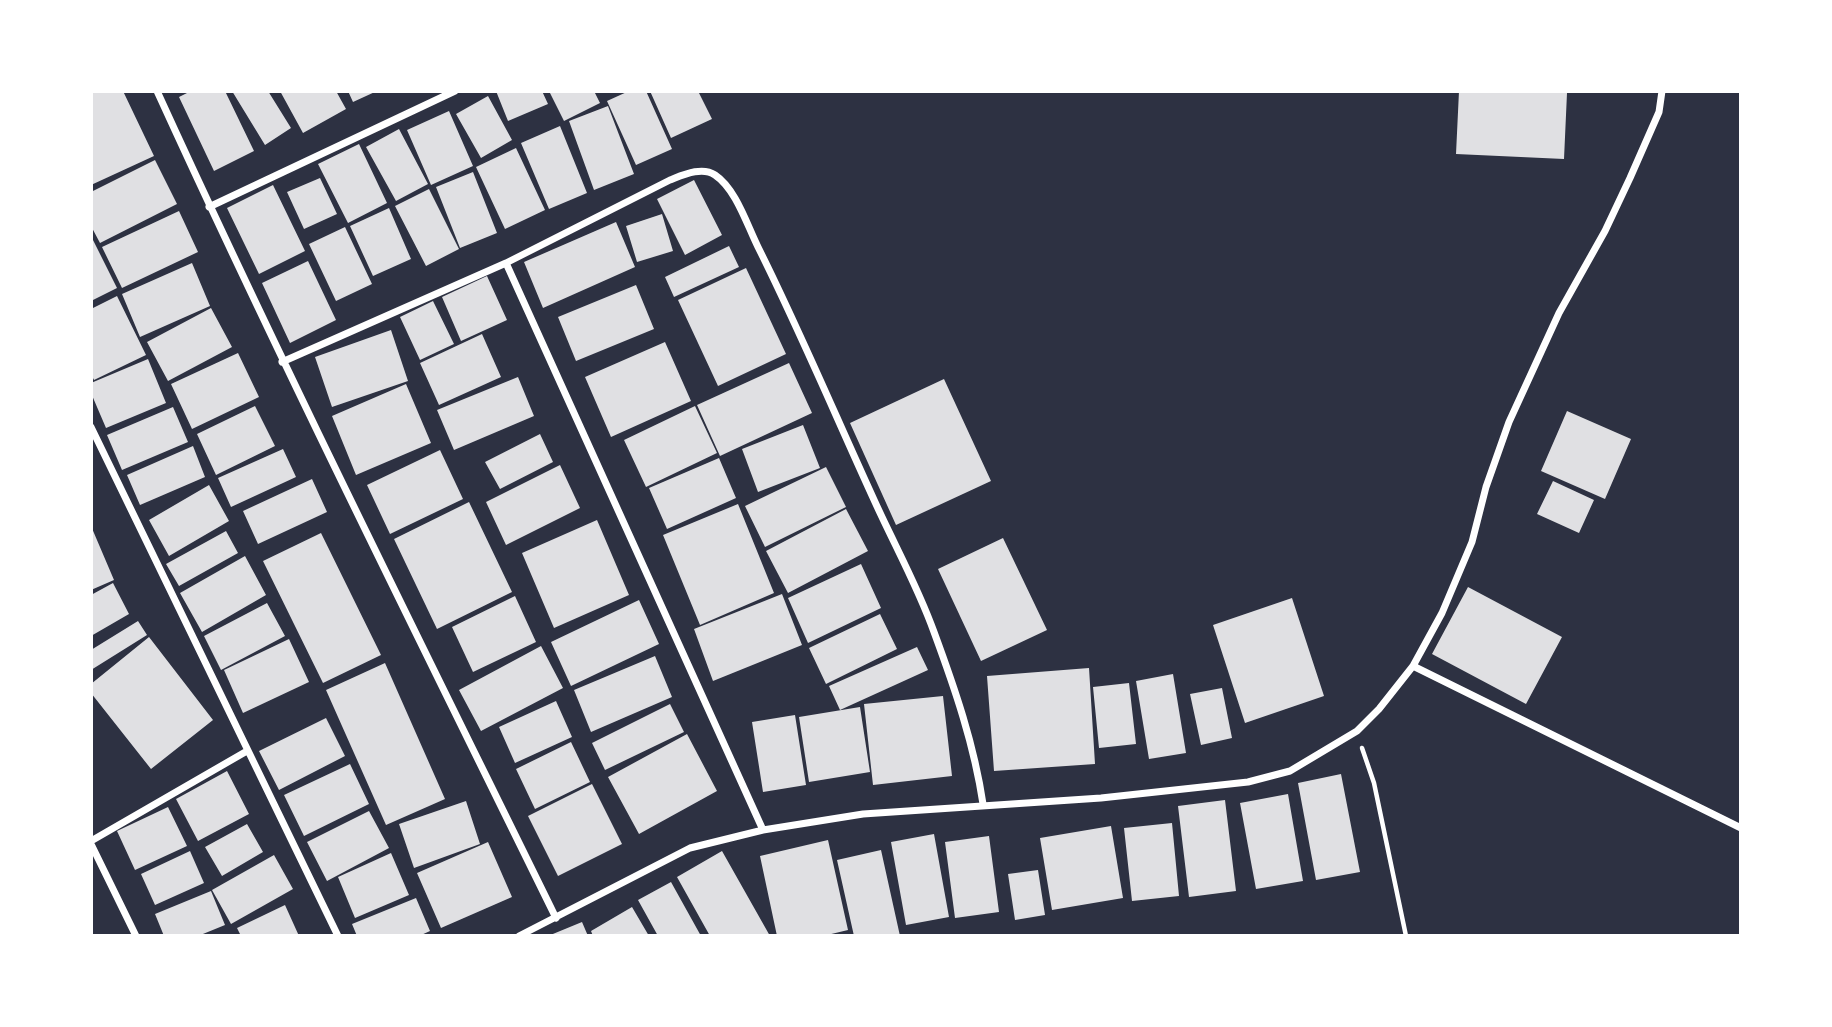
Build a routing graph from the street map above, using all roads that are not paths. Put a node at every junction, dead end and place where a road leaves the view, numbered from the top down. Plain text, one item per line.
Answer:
1 (157, 91) edge
2 (455, 91) edge
3 (1662, 91) edge
4 (209, 207) junction
5 (506, 263) junction
6 (282, 362) junction
7 (91, 427) edge
8 (1413, 666) junction
9 (247, 751) junction
10 (984, 804) junction
11 (1741, 828) edge
12 (763, 830) junction
13 (91, 842) edge
14 (555, 918) junction
15 (136, 936) edge
16 (338, 936) edge
17 (519, 936) edge

1 - 4 street
2 - 4 street
3 - 8 street
4 - 6 street
5 - 6 street
5 - 10 street
5 - 12 street
6 - 14 street
7 - 9 street
8 - 10 street
8 - 11 street
9 - 13 street
9 - 16 street
10 - 12 street
12 - 14 street
13 - 15 street
14 - 17 street

